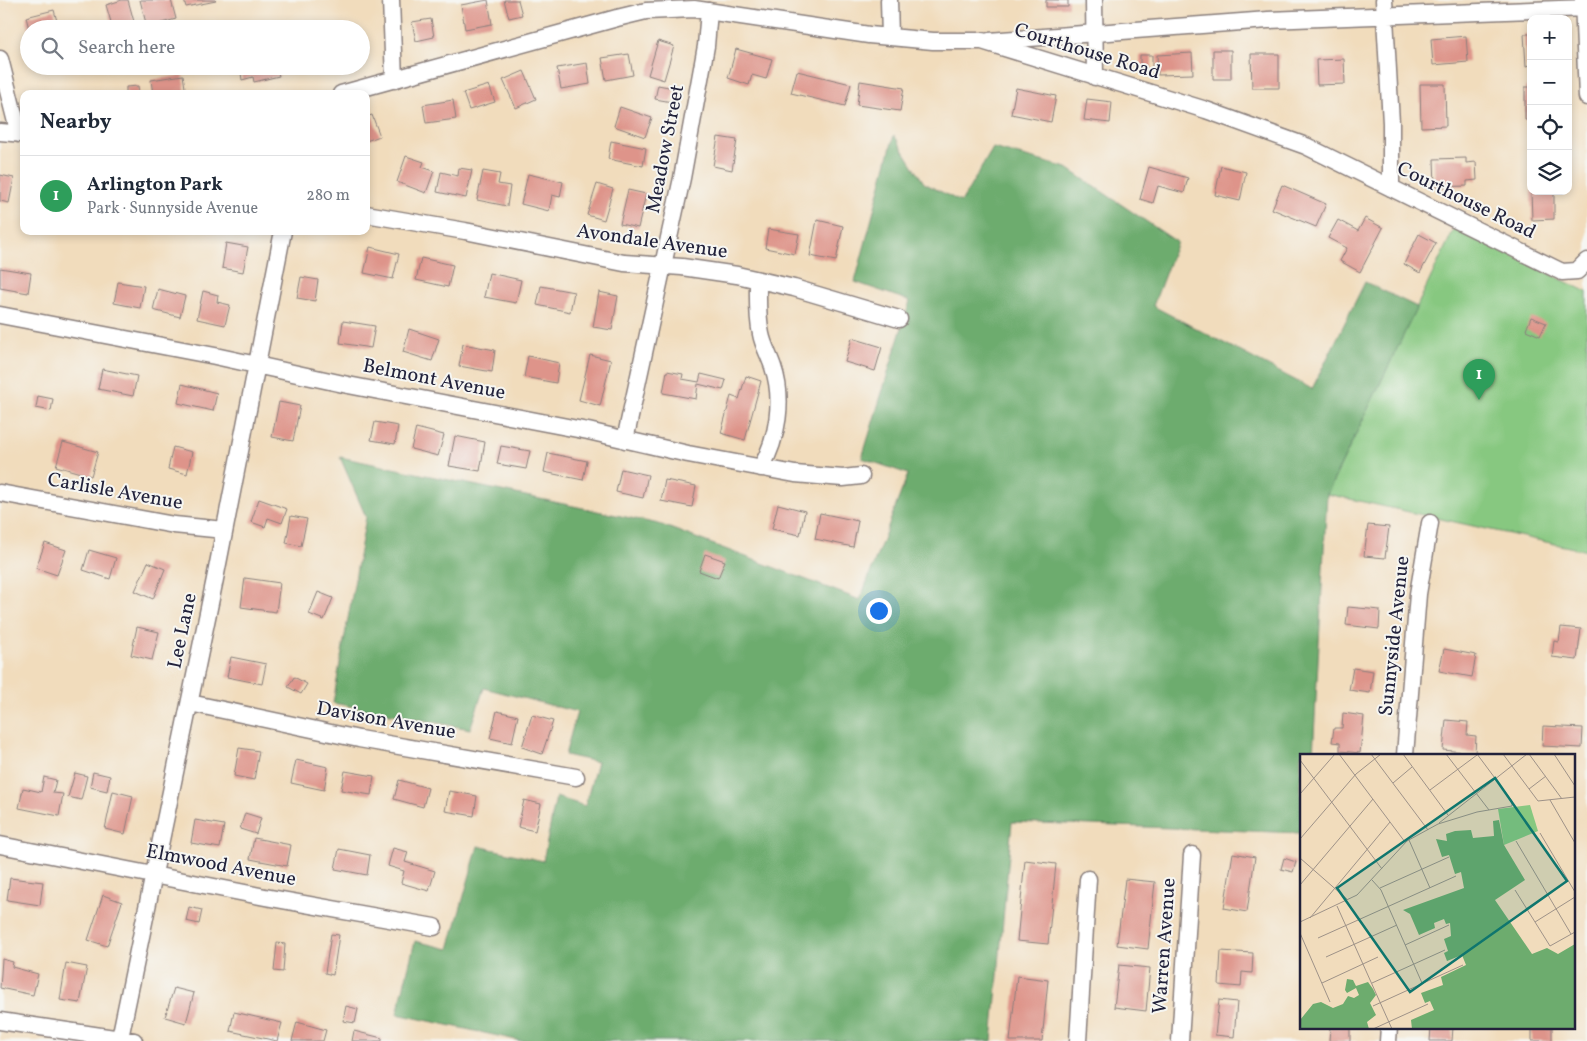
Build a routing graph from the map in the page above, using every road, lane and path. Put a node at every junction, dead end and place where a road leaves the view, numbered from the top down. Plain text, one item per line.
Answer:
1 (391, 0) edge
2 (890, 0) edge
3 (1094, 0) edge
4 (1384, 0) edge
5 (675, 4) edge
6 (1585, 5) edge
7 (1504, 6) edge
8 (709, 11) junction
9 (1385, 16) junction
10 (1094, 32) junction
11 (890, 37) junction
12 (982, 41) junction
13 (0, 59) edge
14 (1095, 77) junction
15 (394, 80) junction
16 (356, 90) edge
17 (1587, 97) edge
18 (20, 130) edge
19 (0, 132) edge
20 (20, 134) edge
21 (1391, 188) junction
22 (370, 215) edge
23 (282, 235) edge
24 (1586, 263) edge
25 (664, 266) junction
26 (758, 280) junction
27 (0, 315) edge
28 (899, 320) dead end
29 (257, 364) junction
30 (625, 440) junction
31 (761, 468) junction
32 (861, 476) dead end
33 (0, 493) edge
34 (1430, 523) dead end
35 (224, 530) junction
36 (190, 703) junction
37 (1405, 754) edge
38 (576, 777) dead end
39 (0, 845) edge
40 (1192, 855) dead end
41 (153, 874) junction
42 (1088, 879) dead end
43 (434, 927) dead end
44 (0, 1021) edge
45 (1389, 1028) edge
46 (127, 1040) edge
47 (1078, 1041) edge
48 (1180, 1041) edge
49 (1388, 1041) edge

1 - 15 street
2 - 11 street
3 - 10 street
4 - 9 street
5 - 8 street, Courthouse Road
5 - 15 street, Courthouse Road
6 - 7 street
6 - 17 street
7 - 9 street
8 - 11 street, Courthouse Road
8 - 25 street, Meadow Street
9 - 10 street
9 - 21 street
10 - 12 street
10 - 14 street
11 - 12 street, Courthouse Road
12 - 14 street, Courthouse Road
13 - 18 street
14 - 21 street, Courthouse Road
15 - 16 street, Courthouse Road
19 - 20 street
21 - 24 street, Courthouse Road
22 - 25 street, Avondale Avenue
23 - 29 street, Lee Lane
25 - 26 street, Avondale Avenue
25 - 30 street, Meadow Street
26 - 28 street, Avondale Avenue
26 - 31 street
27 - 29 street, Belmont Avenue
29 - 30 street, Belmont Avenue
29 - 35 street, Lee Lane
30 - 31 street, Belmont Avenue
31 - 32 street, Belmont Avenue
33 - 35 street, Carlisle Avenue
34 - 37 street, Sunnyside Avenue
35 - 36 street, Lee Lane
36 - 38 street, Davison Avenue
36 - 41 street, Lee Lane
39 - 41 street, Elmwood Avenue
40 - 48 street, Warren Avenue
41 - 43 street, Elmwood Avenue
41 - 46 street, Lee Lane
42 - 47 street
44 - 46 street
45 - 49 street

